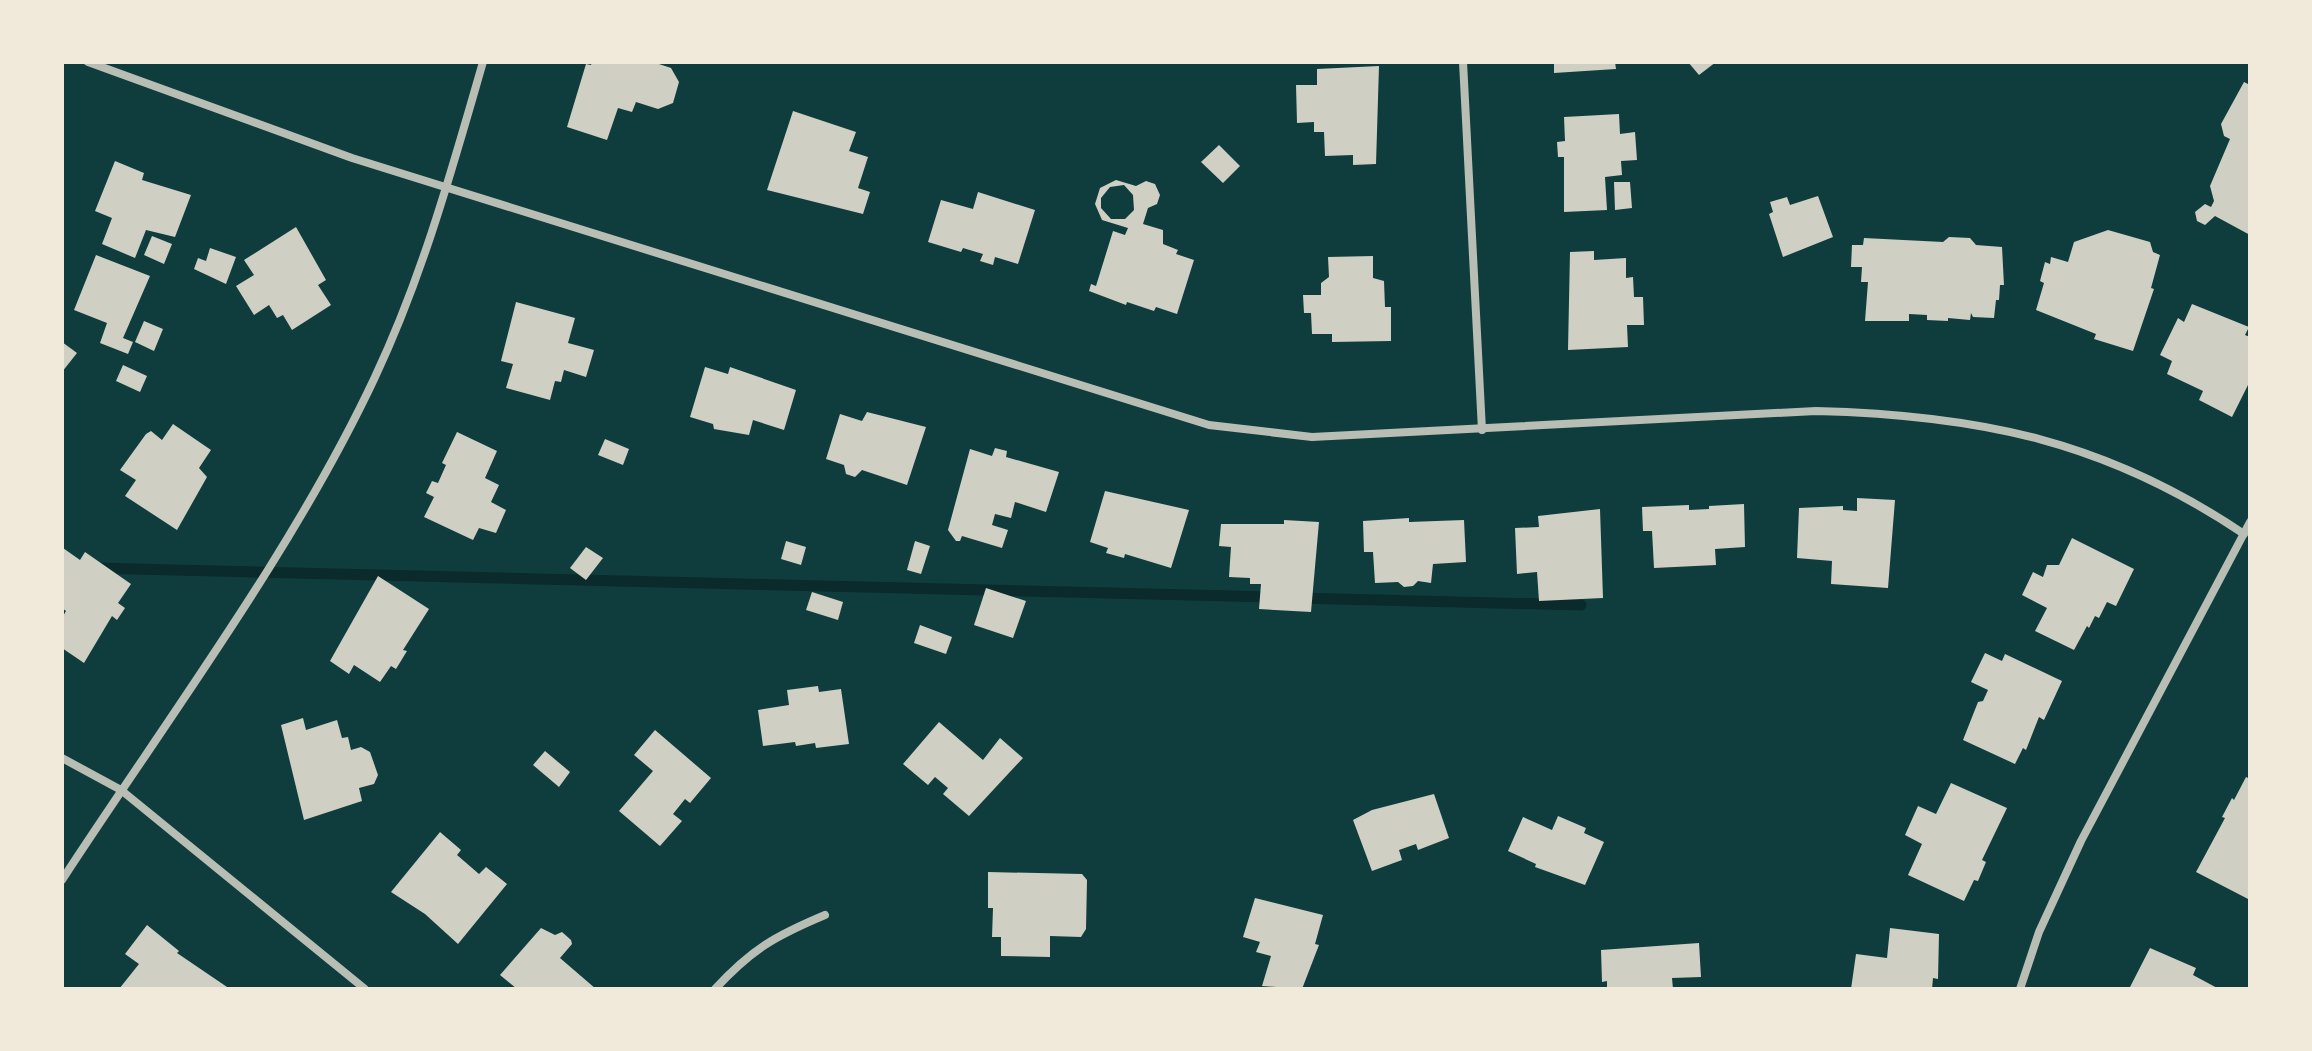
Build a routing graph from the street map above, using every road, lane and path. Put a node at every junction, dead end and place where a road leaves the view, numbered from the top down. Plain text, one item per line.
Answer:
1 (88, 62) edge
2 (483, 62) edge
3 (1463, 62) edge
4 (447, 187) junction
5 (1482, 430) junction
6 (2250, 522) edge
7 (2244, 534) junction
8 (62, 758) edge
9 (121, 790) junction
10 (62, 880) edge
11 (825, 915) dead end
12 (365, 989) edge
13 (715, 989) edge
14 (2020, 989) edge

1 - 4 street
2 - 4 street
3 - 5 street
4 - 5 street
4 - 9 street
5 - 7 street
6 - 7 street
7 - 14 street
8 - 9 street
9 - 10 street
9 - 12 street
11 - 13 street

